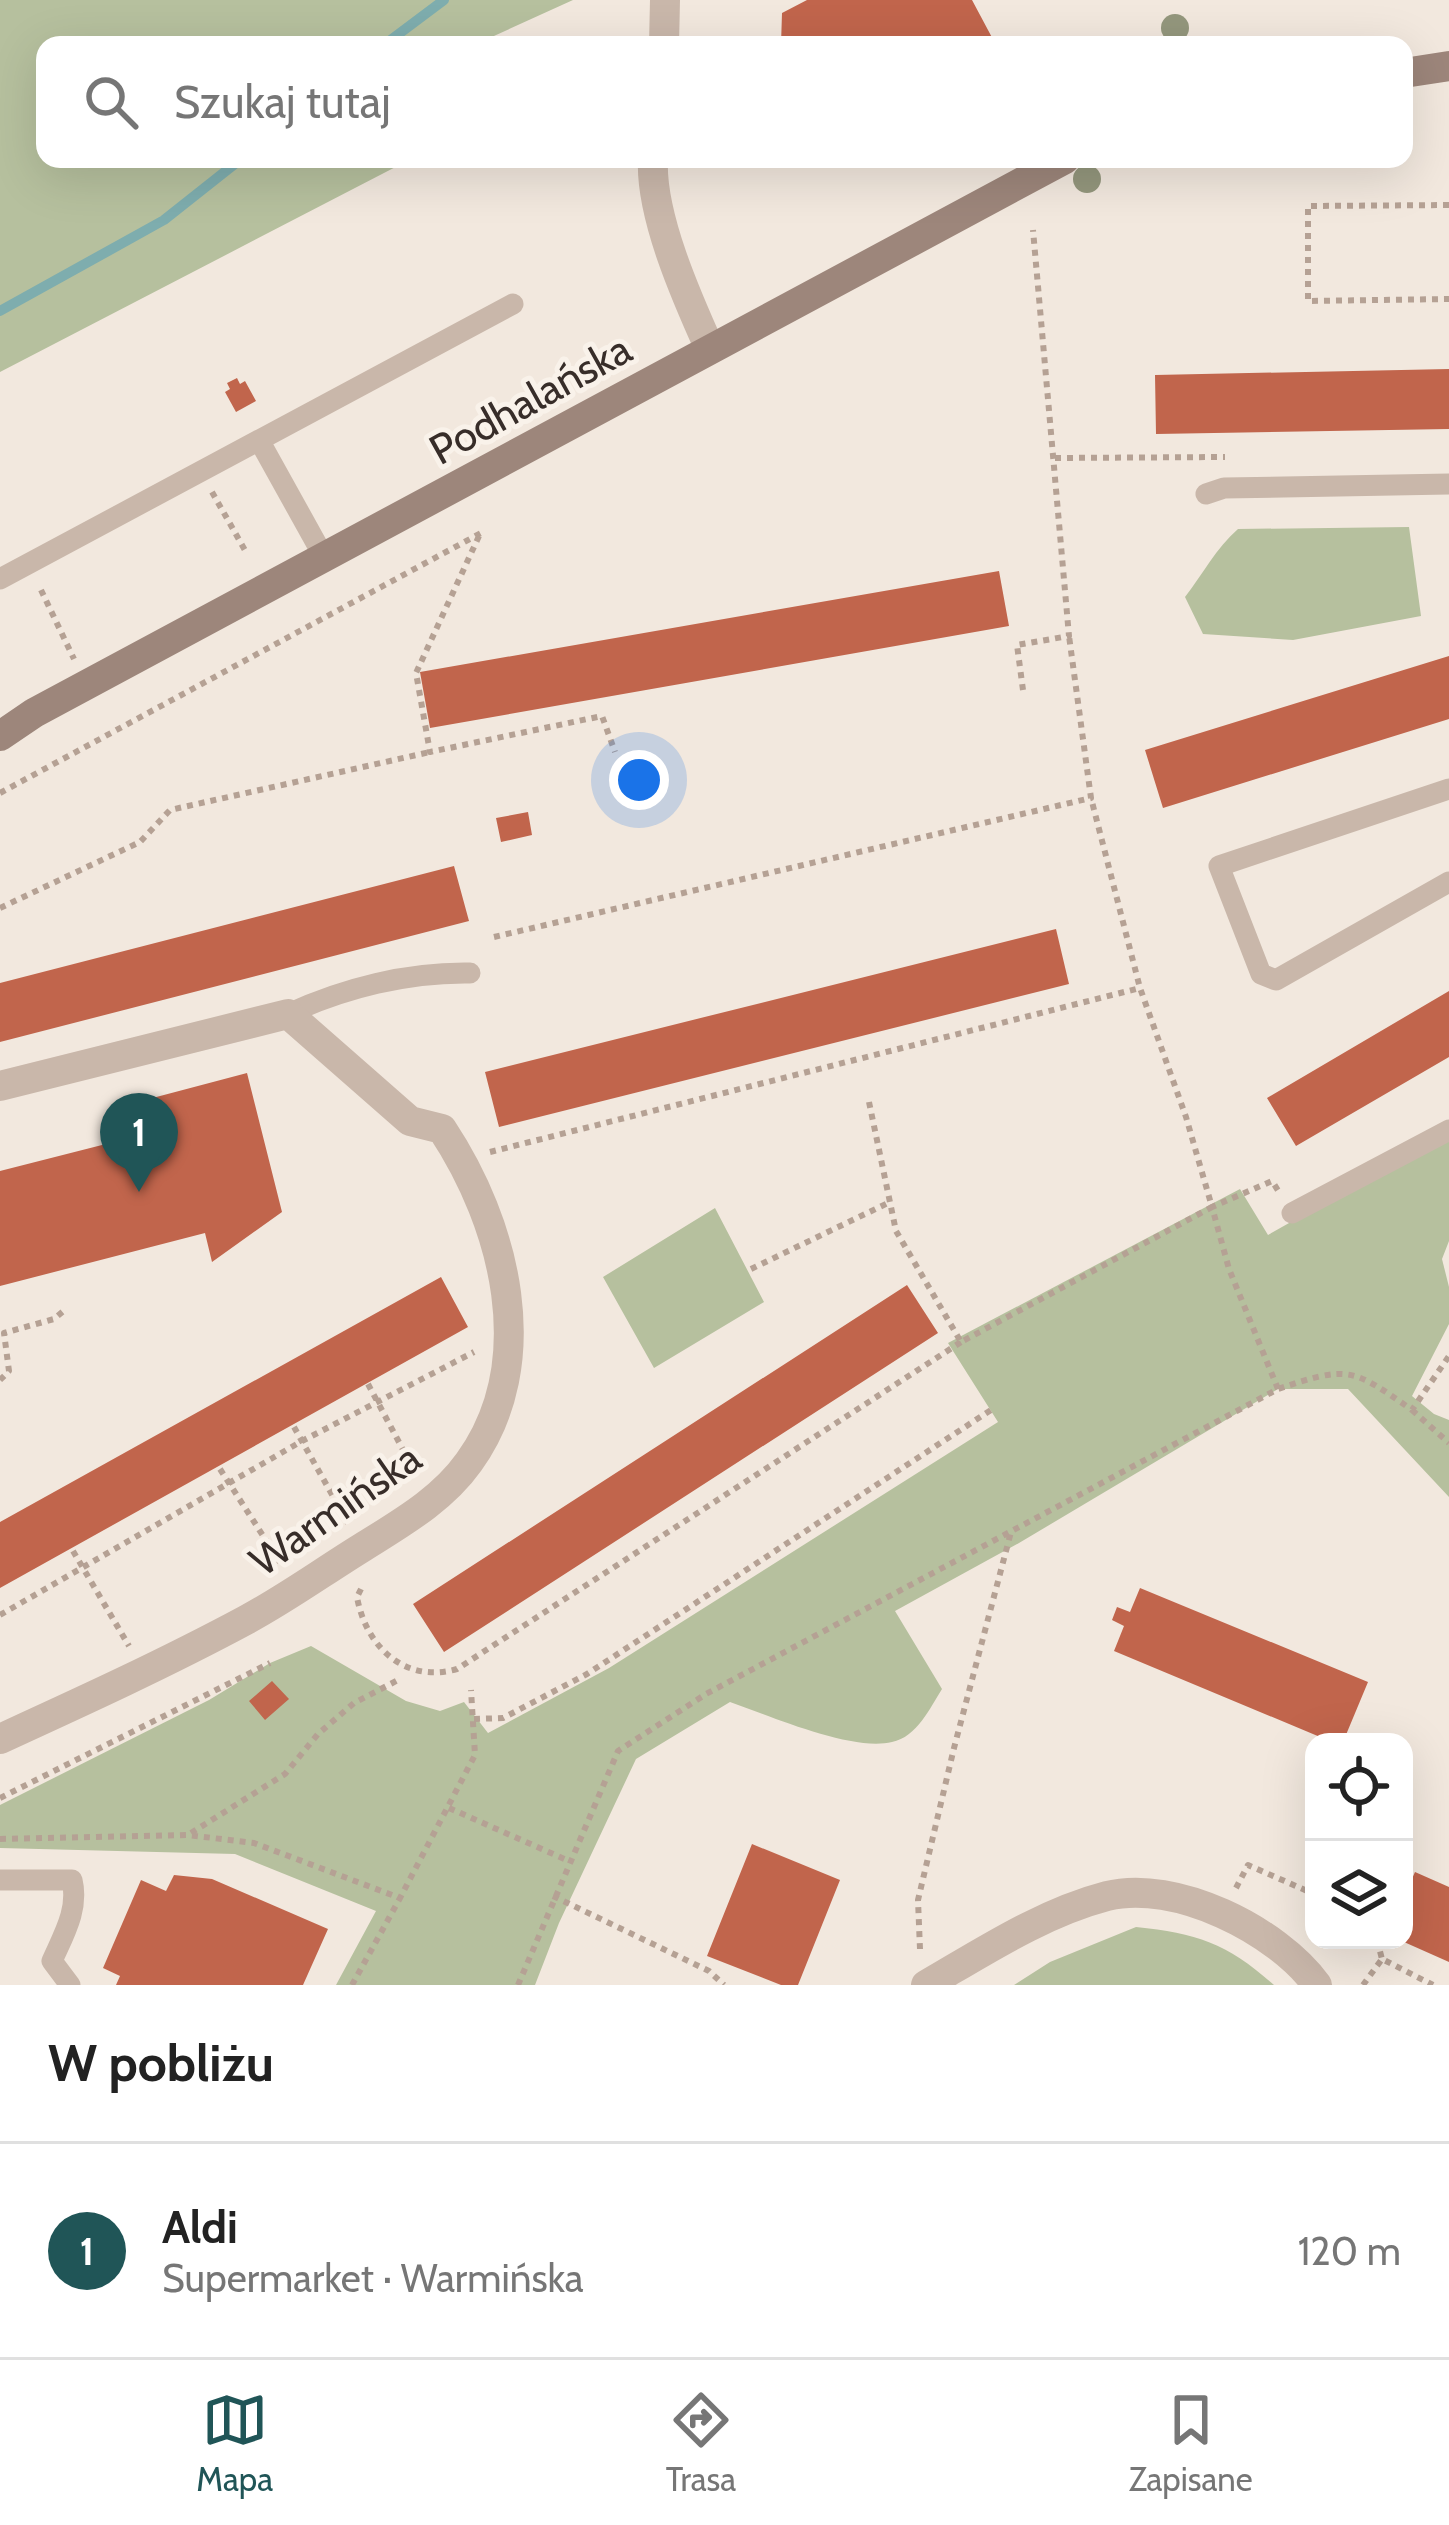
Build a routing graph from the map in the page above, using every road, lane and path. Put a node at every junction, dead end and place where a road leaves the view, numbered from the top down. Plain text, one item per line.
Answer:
1 (664, 0) edge
2 (664, 36) edge
3 (1449, 66) edge
4 (1413, 72) edge
5 (654, 168) edge
6 (1048, 168) edge
7 (1449, 205) edge
8 (1034, 230) dead end
9 (1449, 299) edge
10 (513, 304) dead end
11 (710, 349) junction
12 (260, 440) junction
13 (1055, 458) junction
14 (201, 471) junction
15 (1449, 484) edge
16 (1215, 491) joint
17 (246, 551) dead end
18 (325, 559) junction
19 (29, 563) junction
20 (0, 579) edge
21 (1069, 637) junction
22 (76, 662) dead end
23 (1022, 690) dead end
24 (34, 712) junction
25 (0, 719) edge
26 (0, 736) edge
27 (430, 752) junction
28 (615, 752) dead end
29 (1449, 789) edge
30 (0, 793) edge
31 (1091, 798) junction
32 (1449, 882) edge
33 (0, 908) edge
34 (494, 937) dead end
35 (470, 973) dead end
36 (1141, 988) junction
37 (288, 1014) junction
38 (0, 1086) edge
39 (869, 1102) dead end
40 (1449, 1130) edge
41 (463, 1159) junction
42 (890, 1202) junction
43 (1212, 1207) junction
44 (1292, 1213) joint
45 (751, 1269) dead end
46 (67, 1308) dead end
47 (961, 1342) junction
48 (492, 1343) dead end
49 (1449, 1356) edge
50 (0, 1381) edge
51 (368, 1384) dead end
52 (1278, 1388) junction
53 (375, 1405) junction
54 (991, 1410) dead end
55 (1412, 1411) junction
56 (294, 1427) dead end
57 (302, 1441) junction
58 (1449, 1443) edge
59 (220, 1469) dead end
60 (422, 1485) dead end
61 (229, 1486) junction
62 (353, 1531) dead end
63 (1011, 1532) junction
64 (73, 1551) dead end
65 (84, 1568) junction
66 (286, 1571) dead end
67 (363, 1585) dead end
68 (0, 1615) edge
69 (132, 1652) dead end
70 (270, 1663) dead end
71 (400, 1679) dead end
72 (470, 1690) dead end
73 (474, 1720) junction
74 (0, 1739) edge
75 (0, 1798) edge
76 (448, 1808) junction
77 (188, 1835) junction
78 (0, 1839) edge
79 (569, 1861) junction
80 (0, 1880) edge
81 (1305, 1890) edge
82 (553, 1896) junction
83 (400, 1898) junction
84 (1224, 1911) junction
85 (1379, 1949) edge
86 (1382, 1959) junction
87 (923, 1974) edge
88 (70, 1985) edge
89 (352, 1985) edge
90 (518, 1985) edge
91 (724, 1985) edge
92 (1317, 1985) edge
93 (1363, 1985) edge
94 (1433, 1985) edge

1 - 2 street
3 - 4 street
5 - 11 street
6 - 11 street, Podhalańska
7 - 9 path
8 - 13 path
10 - 12 lane
11 - 18 street, Podhalańska
12 - 14 lane
12 - 18 lane
13 - 16 path
13 - 21 path
14 - 17 path
14 - 19 lane
15 - 16 lane
18 - 24 street, Podhalańska
19 - 20 lane
19 - 22 path
21 - 23 path
21 - 31 path
24 - 25 street, Podhalańska
24 - 26 street, Podhalańska
27 - 28 path
27 - 30 path
27 - 33 path
29 - 32 lane
31 - 34 path
31 - 36 path
35 - 37 lane
36 - 41 path
36 - 43 path
37 - 38 street
37 - 41 street, Warmińska
39 - 42 path
40 - 44 lane
41 - 74 street, Warmińska
42 - 45 path
42 - 47 path
43 - 44 path
43 - 47 path
43 - 52 path
46 - 50 path
47 - 67 path
48 - 53 path
49 - 55 path
51 - 53 path
52 - 55 path
52 - 63 path
53 - 57 path
53 - 60 path
54 - 73 path
55 - 58 path
56 - 57 path
57 - 61 path
57 - 62 path
59 - 61 path
61 - 65 path
61 - 66 path
63 - 79 path
63 - 87 path
64 - 65 path
65 - 68 path
65 - 69 path
70 - 75 path
71 - 77 path
72 - 73 path
73 - 76 path
76 - 79 path
76 - 83 path
77 - 78 path
77 - 83 path
79 - 82 path
80 - 88 lane
81 - 84 path
82 - 90 path
82 - 91 path
83 - 89 path
84 - 87 street
84 - 92 street
85 - 86 path
86 - 93 path
86 - 94 path

